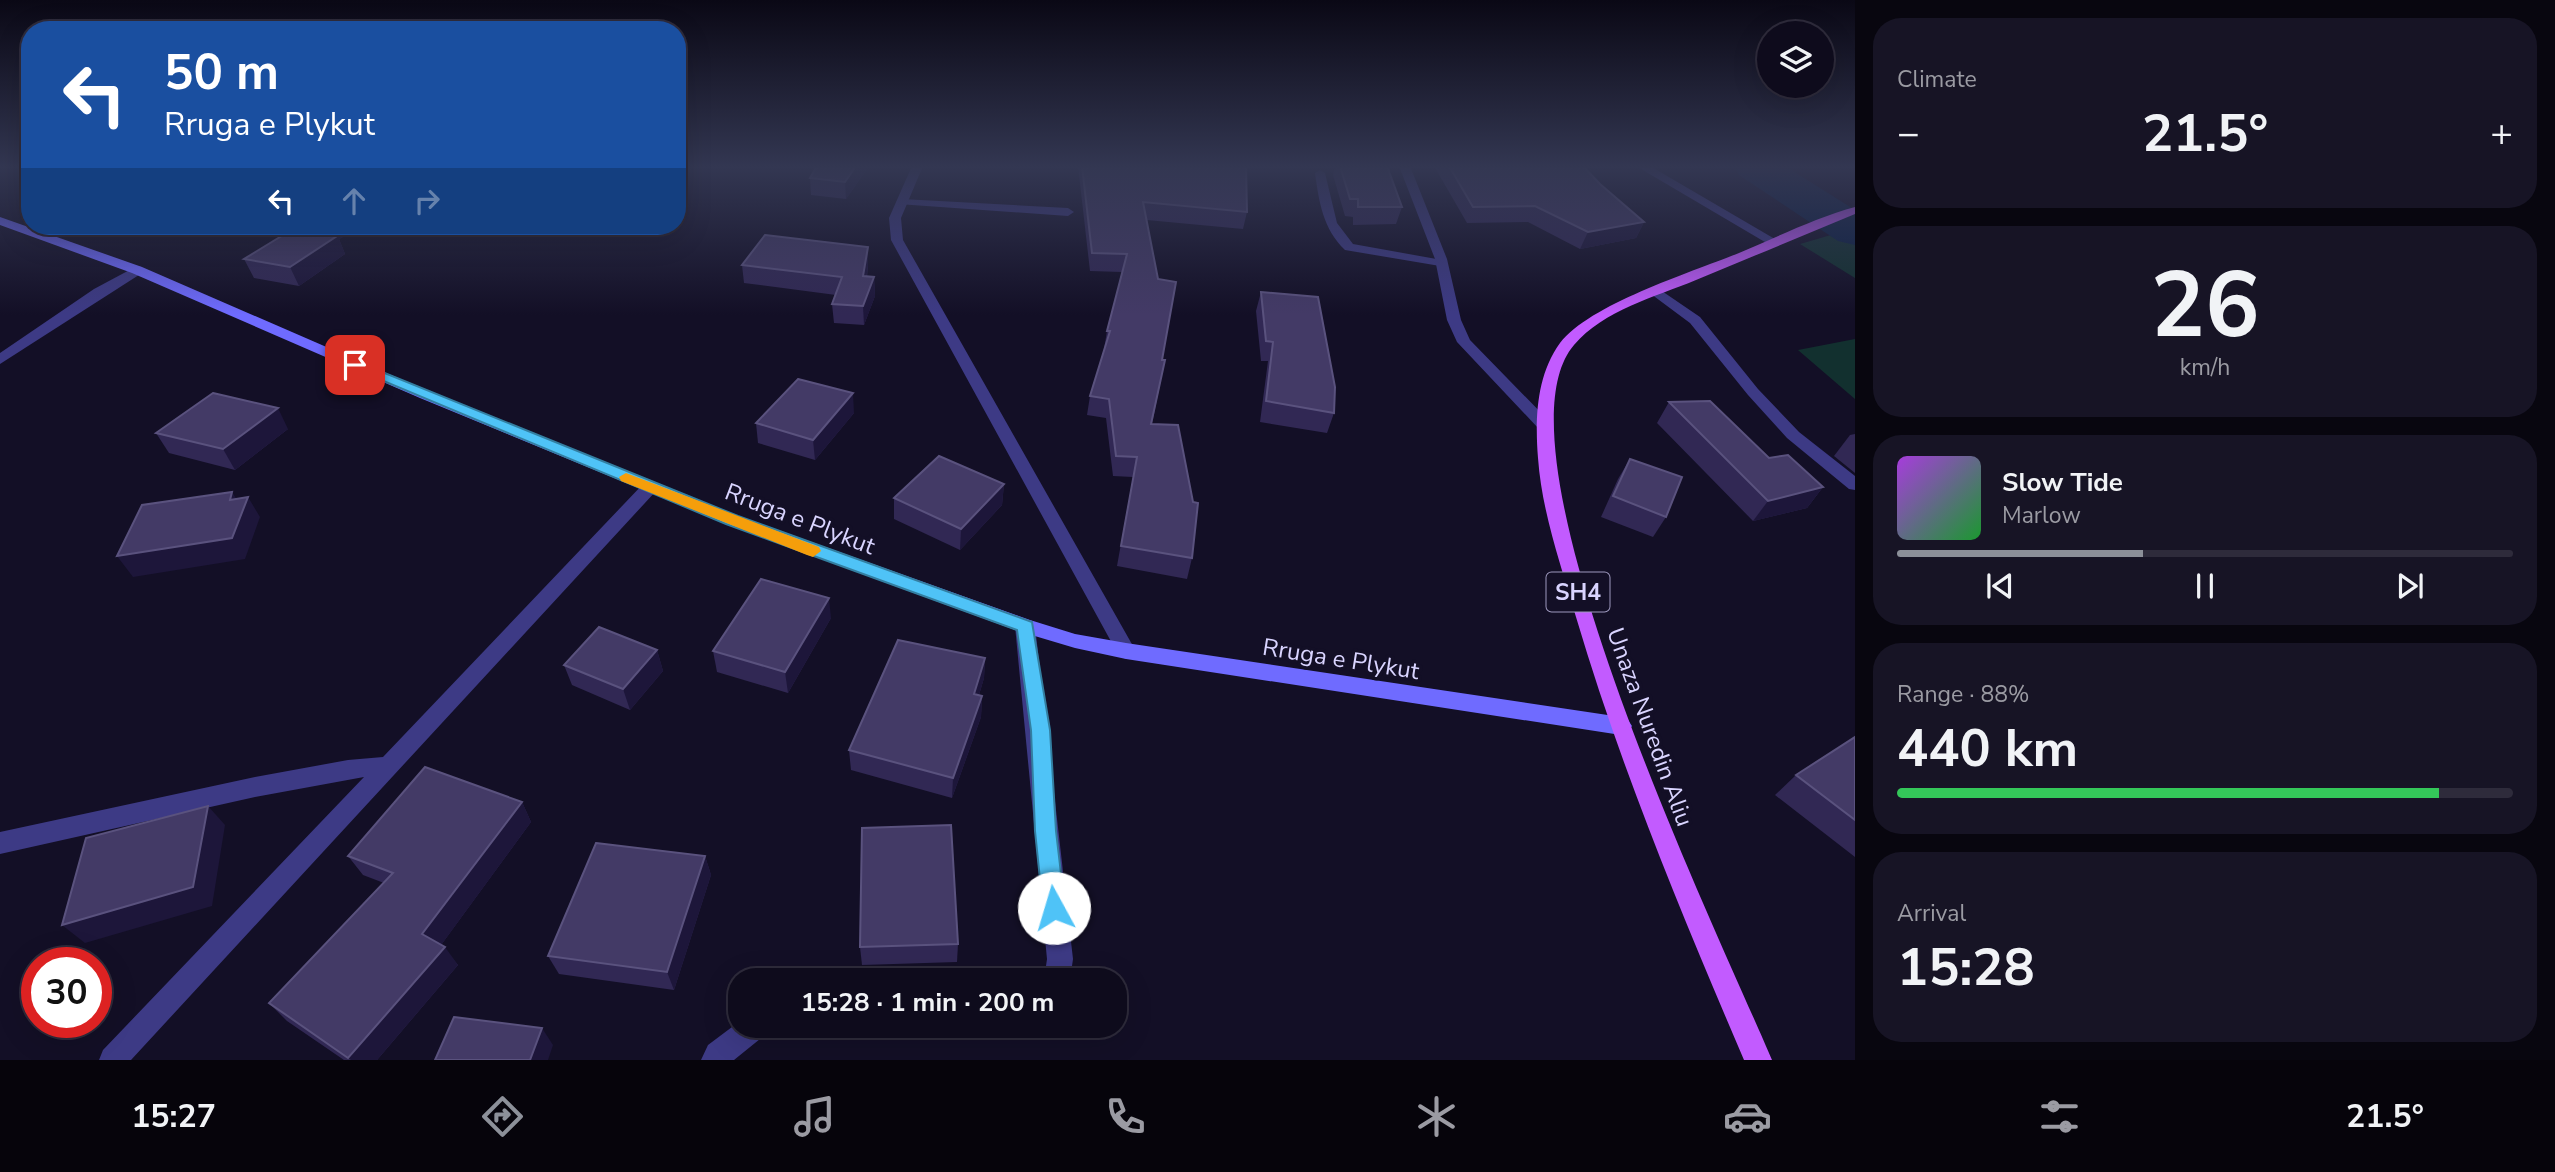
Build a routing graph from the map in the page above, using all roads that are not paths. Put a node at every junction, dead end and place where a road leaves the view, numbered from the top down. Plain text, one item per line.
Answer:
1 (896, 215) edge
2 (1329, 215) edge
3 (1423, 215) edge
4 (1734, 215) edge
5 (1841, 215) edge
6 (0, 221) edge
7 (21, 229) edge
8 (39, 235) edge
9 (1780, 240) junction
10 (1442, 264) junction
11 (137, 270) junction
12 (1656, 291) junction
13 (0, 360) edge
14 (1545, 426) junction
15 (1855, 485) edge
16 (650, 487) junction
17 (1025, 626) junction
18 (1126, 651) junction
19 (1621, 726) junction
20 (387, 766) junction
21 (0, 843) edge
22 (1059, 968) edge
23 (738, 1038) edge
24 (113, 1060) edge
25 (715, 1060) edge
26 (1758, 1060) edge

1 - 18 street
2 - 10 street
3 - 10 street
4 - 9 street
5 - 9 main road, Unaza Nuredin Aliu / SH4
6 - 7 street, Rruga e Plykut
8 - 11 street, Rruga e Plykut
9 - 12 main road, Unaza Nuredin Aliu / SH4
10 - 14 street
11 - 13 street
11 - 16 street, Rruga e Plykut
12 - 14 main road, Unaza Nuredin Aliu / SH4
12 - 15 street
14 - 19 main road, Unaza Nuredin Aliu / SH4
16 - 17 street, Rruga e Plykut
16 - 20 street
17 - 18 street, Rruga e Plykut
17 - 22 street
18 - 19 street, Rruga e Plykut
19 - 26 main road, Unaza Nuredin Aliu / SH4
20 - 21 street
20 - 24 street
23 - 25 street

